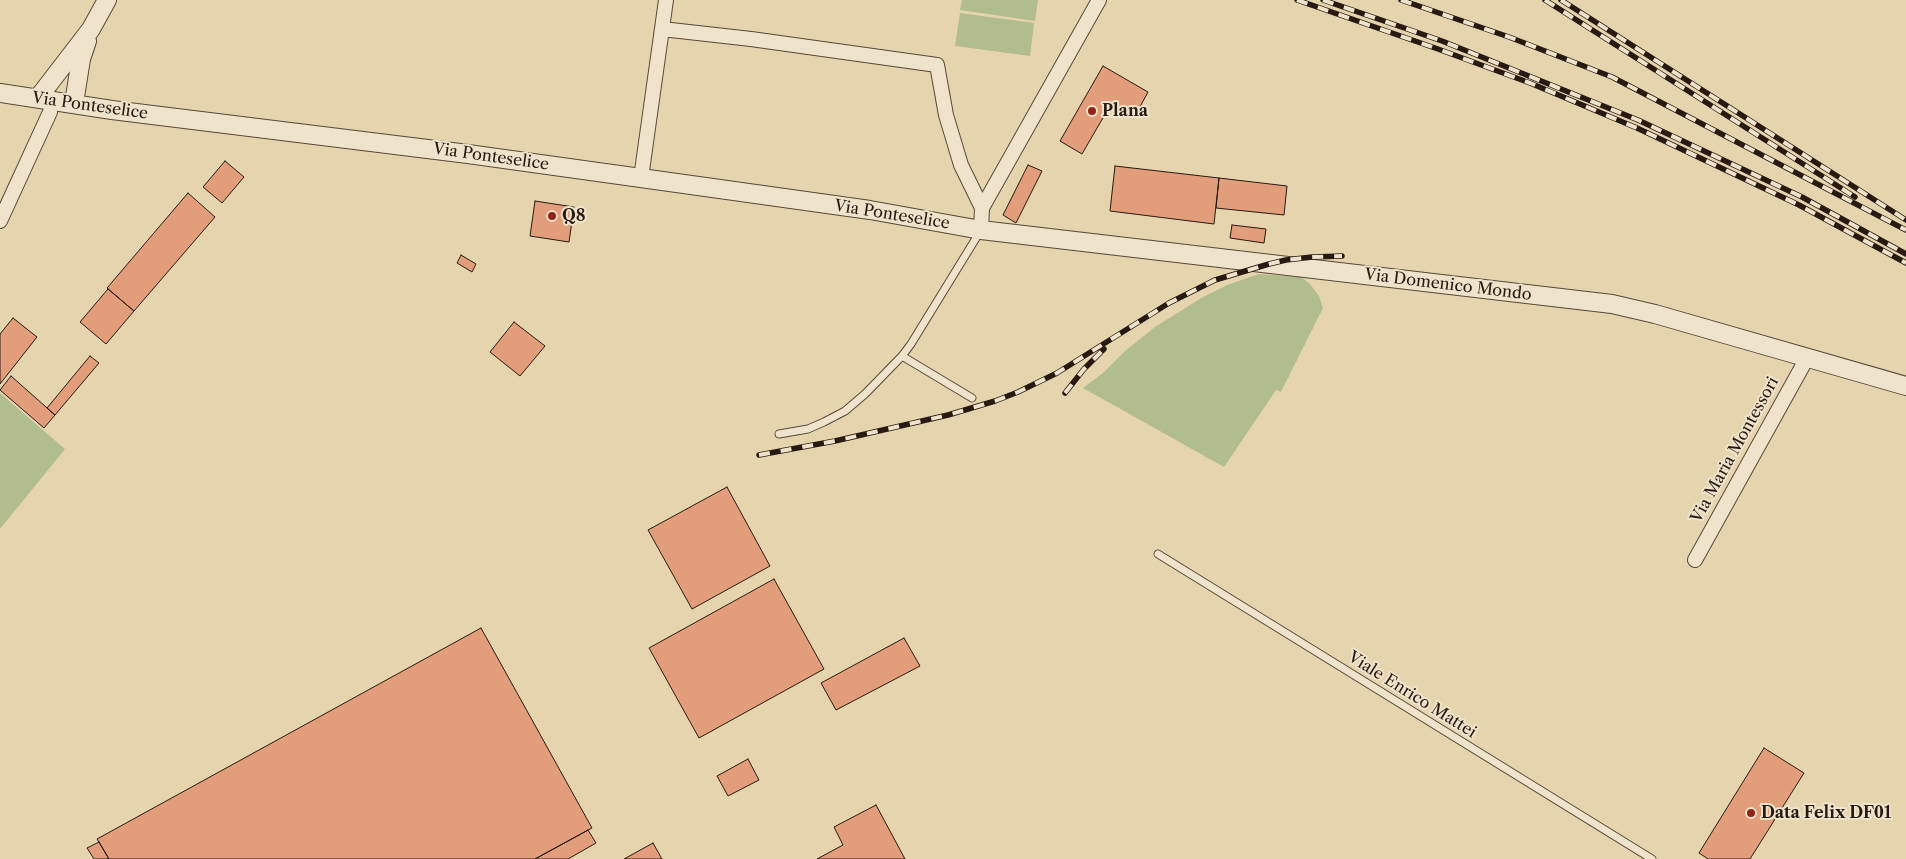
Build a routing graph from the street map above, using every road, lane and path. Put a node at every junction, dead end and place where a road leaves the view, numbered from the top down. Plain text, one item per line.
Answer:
1 (107, 0) edge
2 (666, 0) edge
3 (1099, 0) edge
4 (91, 29) junction
5 (662, 29) junction
6 (0, 93) edge
7 (38, 98) junction
8 (74, 103) junction
9 (50, 112) dead end
10 (641, 178) junction
11 (982, 208) junction
12 (0, 221) edge
13 (981, 230) junction
14 (902, 356) junction
15 (1807, 358) junction
16 (1906, 386) edge
17 (972, 398) dead end
18 (779, 434) dead end
19 (1158, 554) dead end
20 (1695, 560) dead end
21 (1652, 859) edge

1 - 4 street
2 - 5 street
3 - 11 street
4 - 7 street
4 - 8 street
5 - 10 street
5 - 11 street
6 - 7 street, Via Ponteselice
7 - 8 street, Via Ponteselice
8 - 10 street, Via Ponteselice
9 - 12 street
10 - 13 street, Via Ponteselice
11 - 13 street
13 - 14 lane
13 - 15 street, Via Domenico Mondo
14 - 17 lane
14 - 18 lane
15 - 16 street, Via Domenico Mondo
15 - 20 street, Via Maria Montessori
19 - 21 lane, Viale Enrico Mattei

